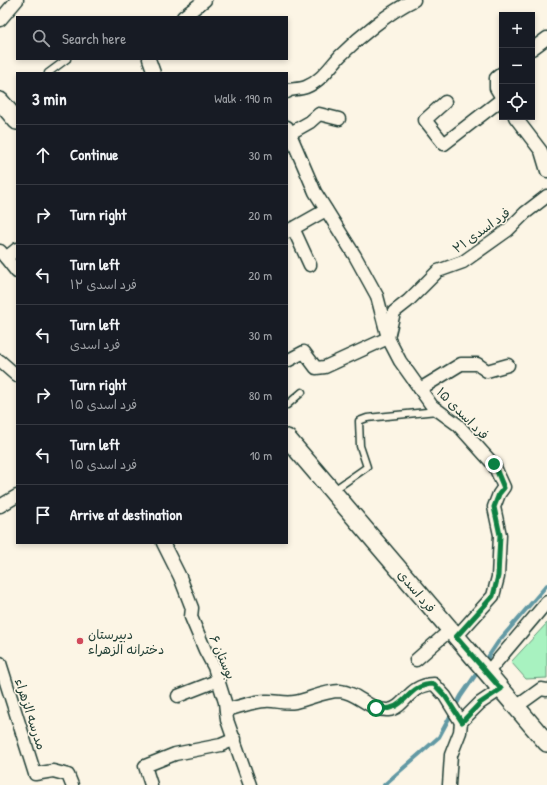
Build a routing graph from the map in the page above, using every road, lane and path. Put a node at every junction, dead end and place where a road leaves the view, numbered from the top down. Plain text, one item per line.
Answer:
1 (17, 0) edge
2 (205, 0) edge
3 (407, 2) edge
4 (184, 16) edge
5 (0, 20) edge
6 (547, 38) edge
7 (533, 48) edge
8 (66, 60) edge
9 (149, 60) edge
10 (49, 72) edge
11 (154, 72) edge
12 (499, 76) edge
13 (288, 90) edge
14 (499, 94) edge
15 (499, 101) edge
16 (446, 102) dead end
17 (339, 119) dead end
18 (517, 120) edge
19 (288, 132) edge
20 (547, 171) edge
21 (547, 196) edge
22 (326, 210) junction
23 (290, 230) edge
24 (16, 249) edge
25 (3, 254) edge
26 (310, 265) dead end
27 (16, 271) edge
28 (388, 338) junction
29 (288, 360) edge
30 (0, 361) edge
31 (508, 365) dead end
32 (16, 375) edge
33 (420, 389) junction
34 (302, 392) dead end
35 (288, 404) edge
36 (439, 411) junction
37 (288, 439) edge
38 (332, 491) junction
39 (16, 497) edge
40 (0, 506) edge
41 (164, 544) edge
42 (547, 602) edge
43 (453, 633) junction
44 (416, 660) dead end
45 (0, 663) edge
46 (487, 673) junction
47 (219, 680) junction
48 (547, 690) edge
49 (178, 696) dead end
50 (509, 698) junction
51 (226, 710) junction
52 (462, 722) junction
53 (235, 739) junction
54 (547, 743) edge
55 (72, 785) edge
56 (151, 785) edge
57 (250, 785) edge
58 (449, 785) edge

1 - 5 street
2 - 4 street
3 - 13 street
6 - 7 street
8 - 10 lane
9 - 11 street
12 - 14 street
15 - 16 street
17 - 19 street
18 - 20 street
19 - 22 street, فرد اسدی ۱۵
21 - 28 street, فرد اسدی ۲۱
22 - 23 street
22 - 28 street, فرد اسدی ۱۵
23 - 26 street
24 - 25 street
25 - 27 street
28 - 29 street
28 - 33 street, فرد اسدی ۱۵
30 - 32 street
31 - 33 street
33 - 36 street, فرد اسدی ۱۵
34 - 35 lane
36 - 38 lane
36 - 43 street, فرد اسدی ۱۵
37 - 38 main road, فرد اسدی
38 - 43 main road, فرد اسدی
39 - 40 street
41 - 47 street, بوستان ۶
42 - 46 street
43 - 44 street
43 - 46 main road, فرد اسدی
45 - 55 street, مدرسه الزهراء
46 - 50 main road, فرد اسدی
47 - 49 street
47 - 51 street, بوستان ۶
48 - 50 street
50 - 52 street
50 - 54 main road, فرد اسدی
51 - 52 street
51 - 53 street, بوستان ۶
52 - 58 street
53 - 56 street
53 - 57 street, بوستان ۶

